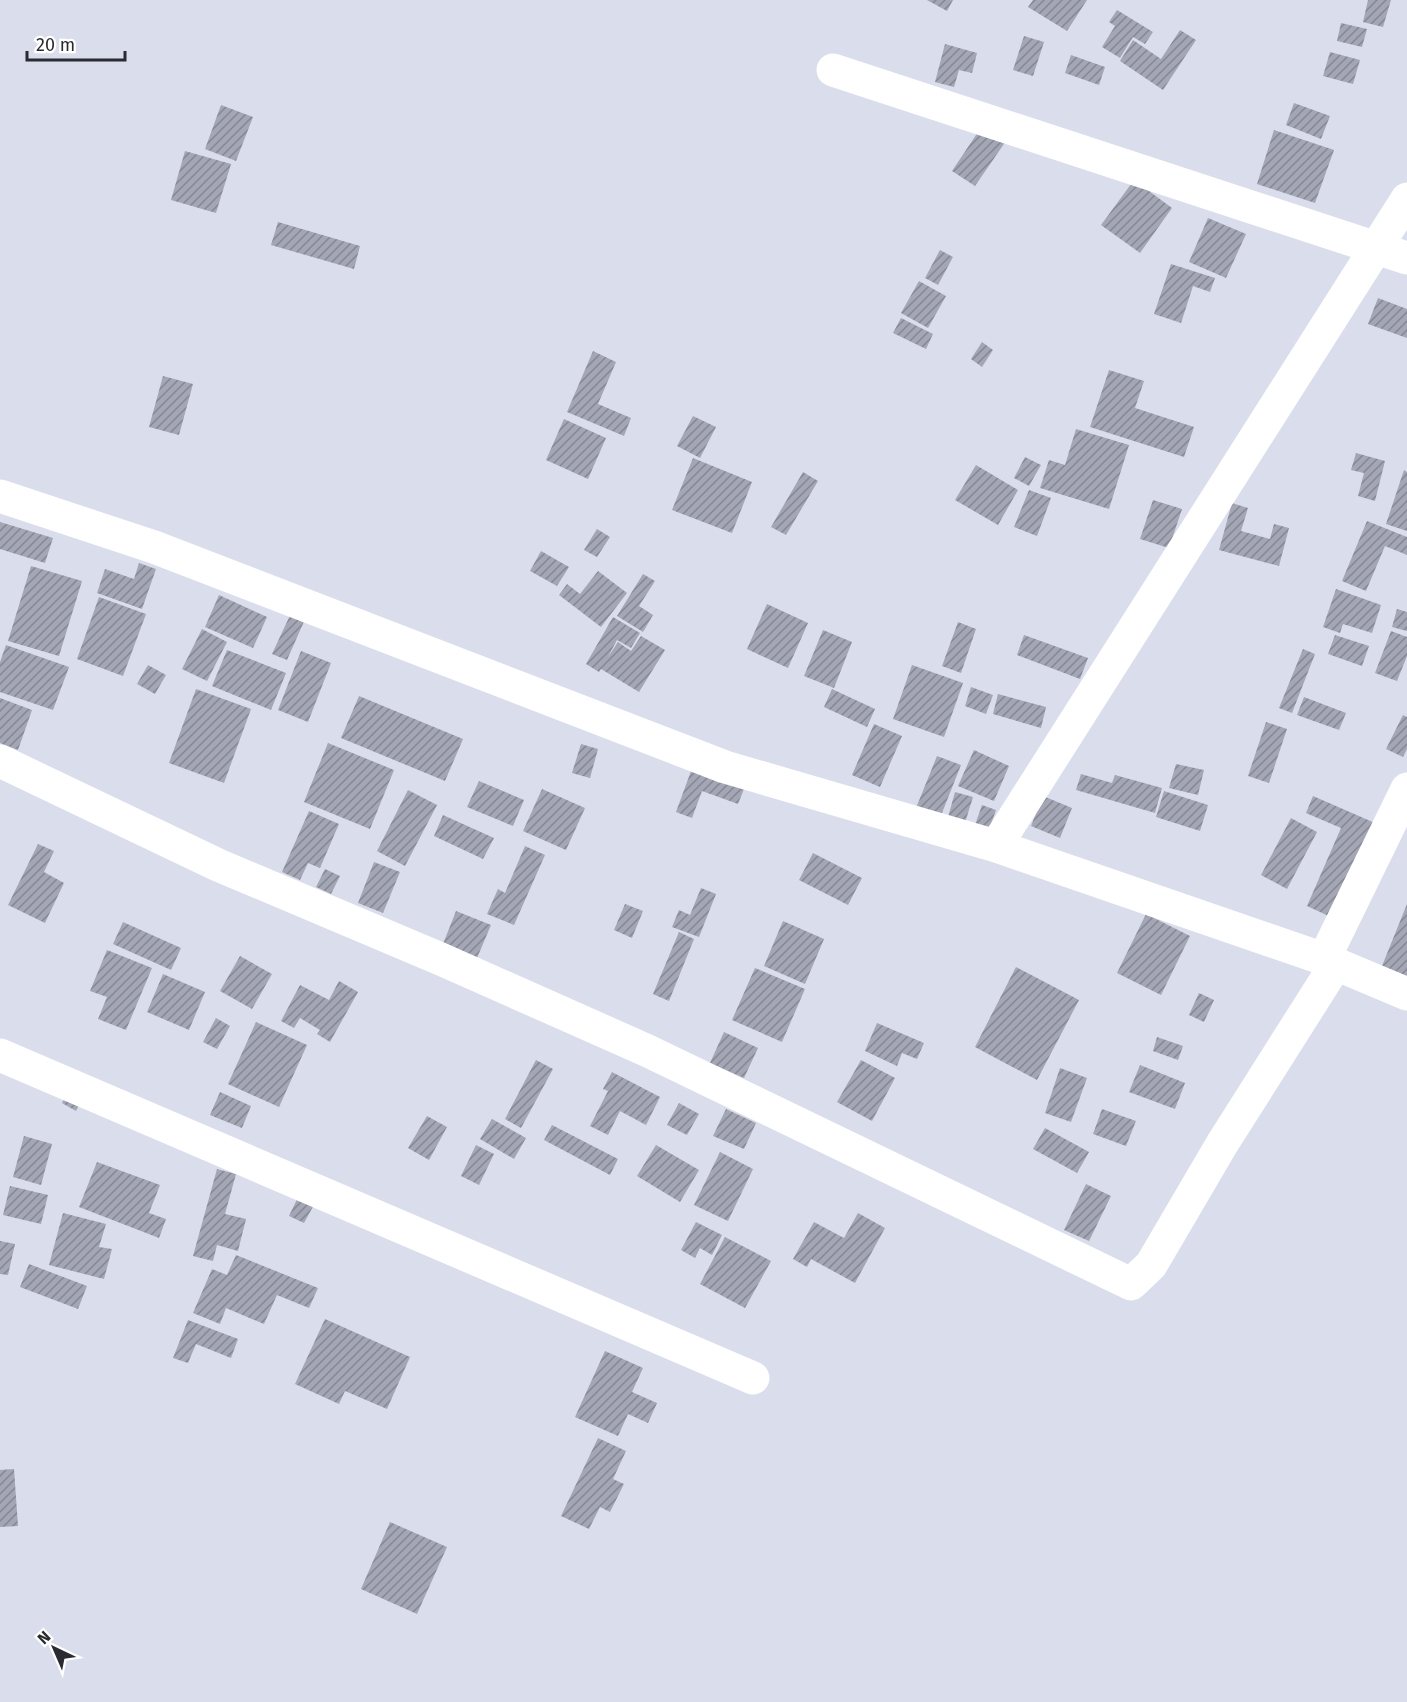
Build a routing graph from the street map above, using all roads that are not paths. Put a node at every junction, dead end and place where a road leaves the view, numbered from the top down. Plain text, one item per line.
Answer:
1 (833, 70) dead end
2 (1407, 199) edge
3 (1374, 249) junction
4 (1407, 258) edge
5 (0, 496) edge
6 (0, 761) edge
7 (1407, 789) edge
8 (996, 846) junction
9 (1330, 962) junction
10 (1407, 994) edge
11 (0, 1055) edge
12 (753, 1378) dead end

1 - 3 street
2 - 3 street
3 - 4 street
3 - 8 street
5 - 8 street
6 - 9 street
7 - 9 street
8 - 9 street
9 - 10 street
11 - 12 street

